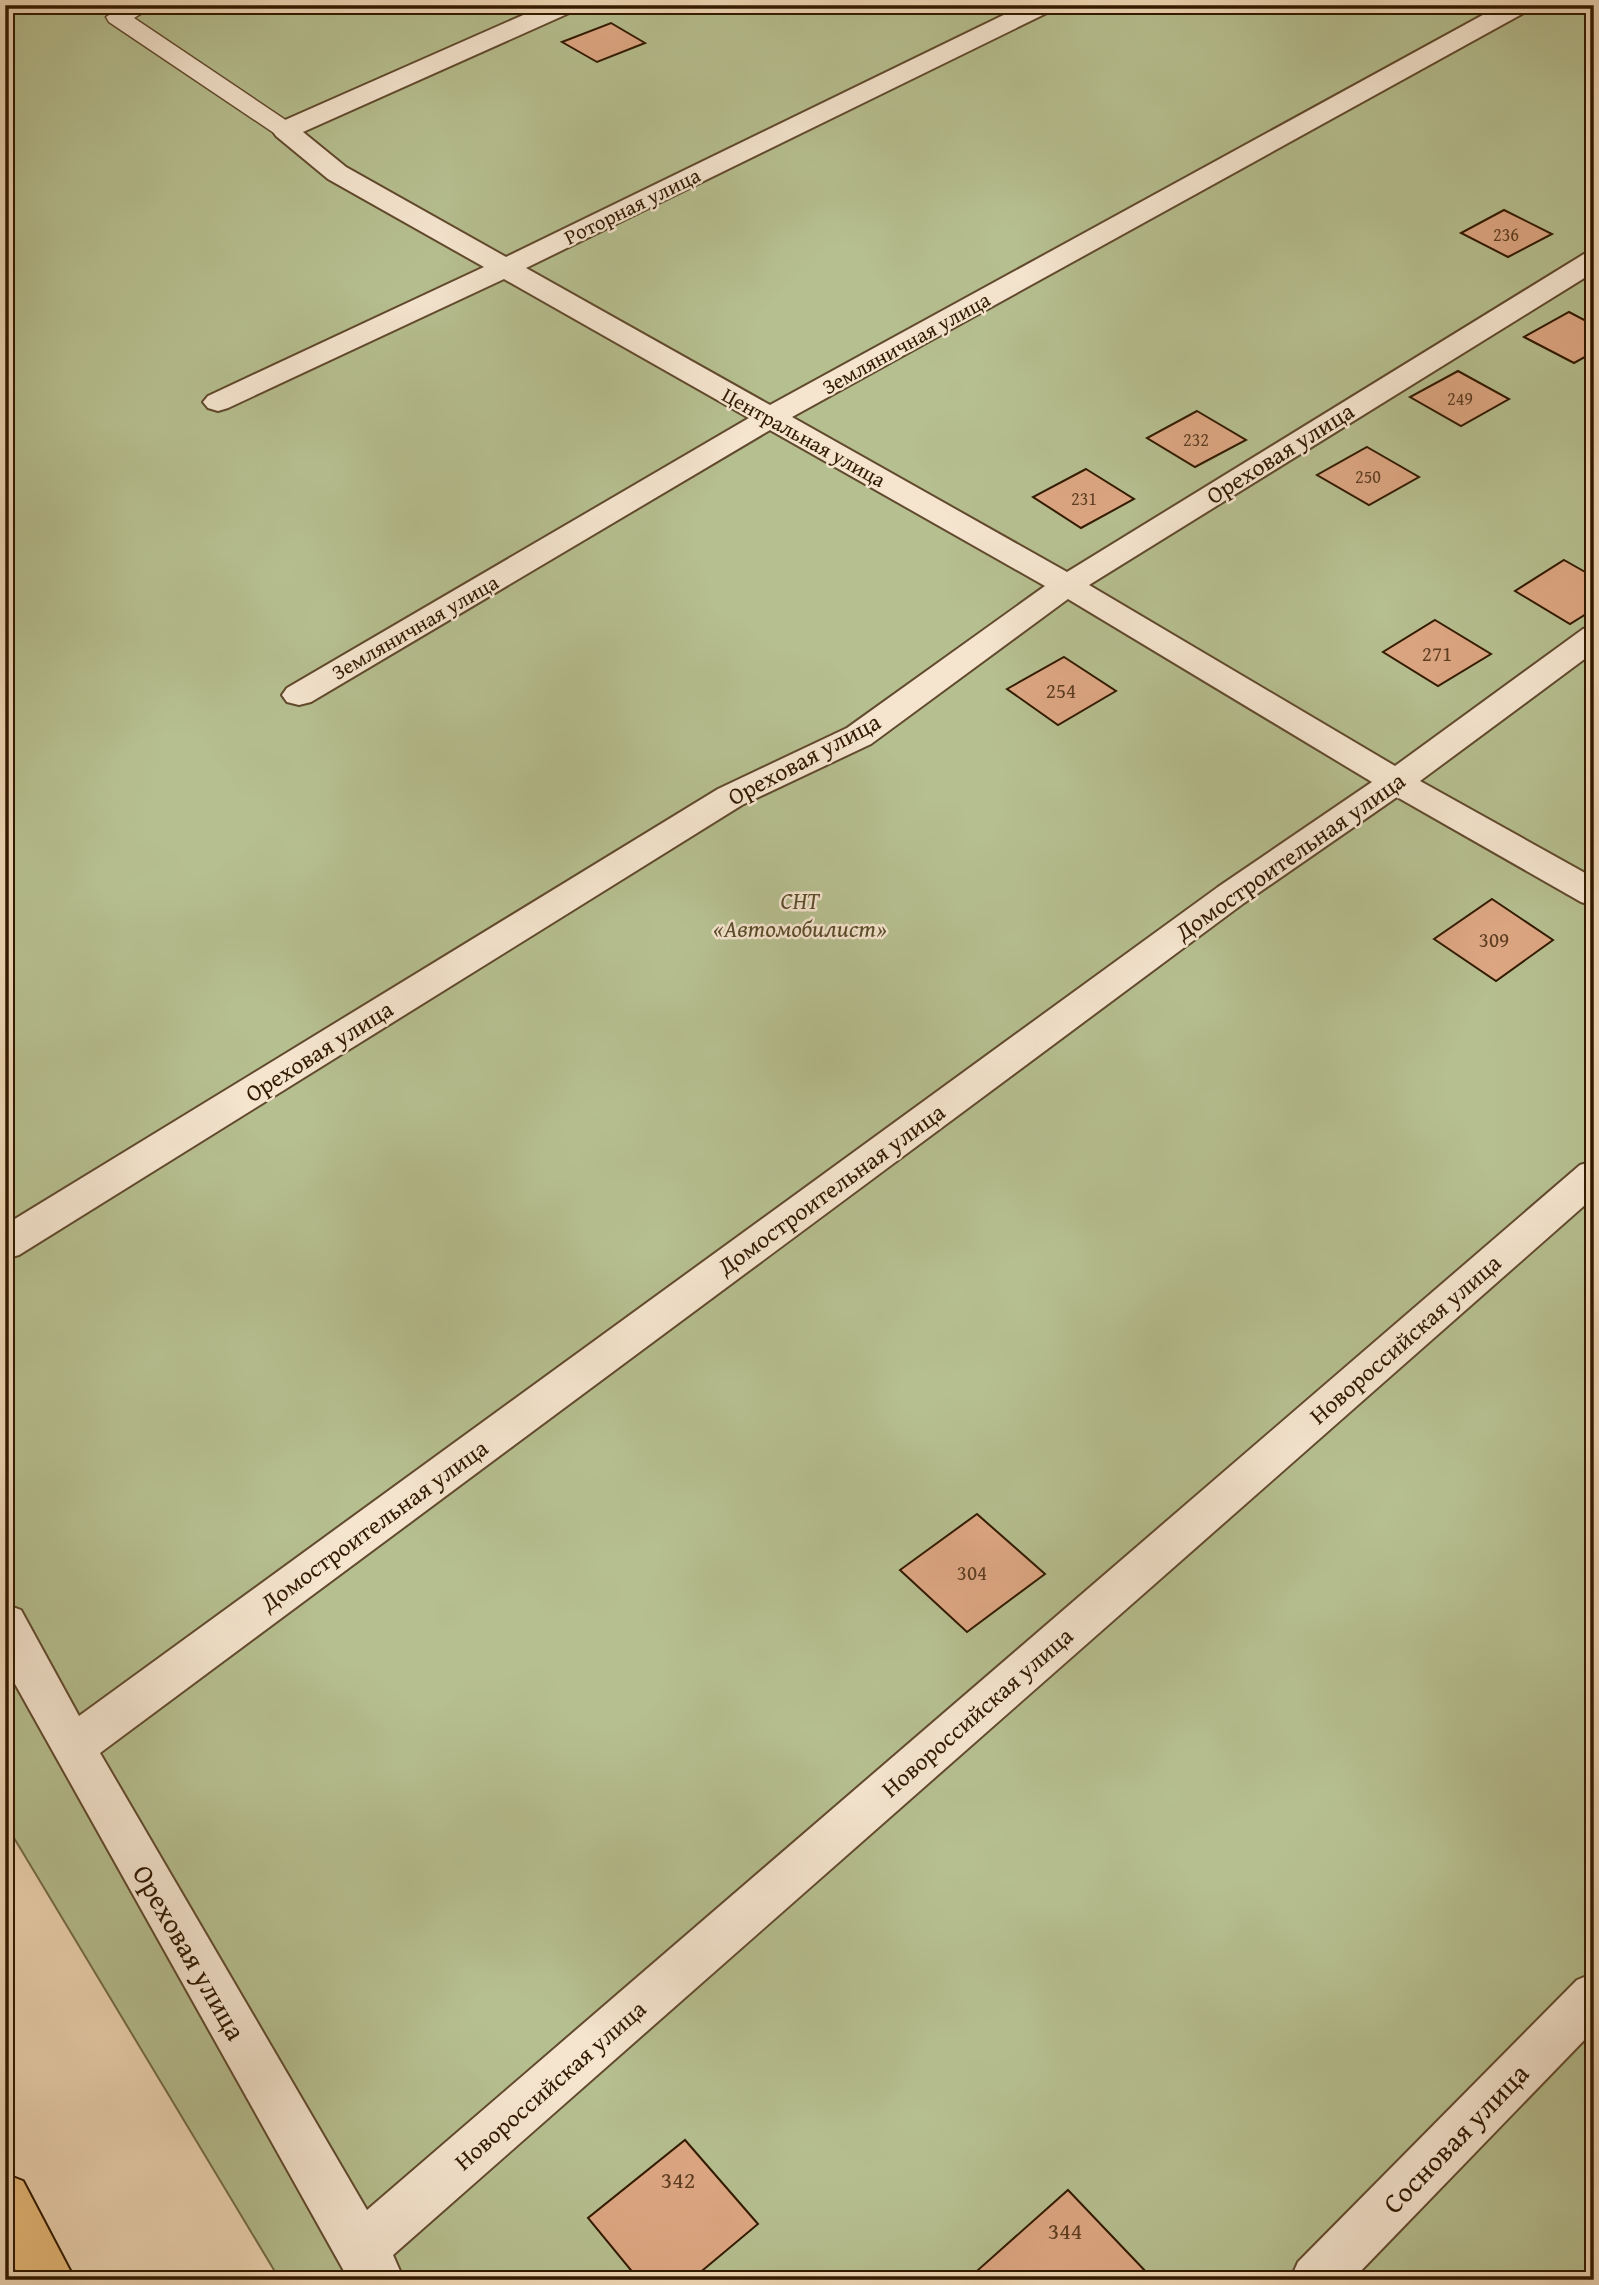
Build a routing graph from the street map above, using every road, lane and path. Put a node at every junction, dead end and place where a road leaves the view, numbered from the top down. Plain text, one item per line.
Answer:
1 (145, 5) edge
2 (568, 5) edge
3 (1044, 5) edge
4 (1520, 5) edge
5 (285, 130) junction
6 (1594, 260) edge
7 (507, 267) junction
8 (218, 402) dead end
9 (769, 418) junction
10 (1067, 585) junction
11 (1594, 636) edge
12 (299, 695) dead end
13 (1396, 782) junction
14 (1594, 894) edge
15 (1594, 1175) edge
16 (5, 1244) edge
17 (5, 1623) edge
18 (72, 1747) junction
19 (1594, 1996) edge
20 (5, 2199) edge
21 (370, 2265) edge
22 (49, 2280) edge
23 (1316, 2280) edge

1 - 5 lane
2 - 5 street
3 - 7 street, Роторная улица
4 - 9 street, Земляничная улица
5 - 7 street, Центральная улица
6 - 10 street, Ореховая улица
7 - 8 street, Роторная улица
7 - 9 street, Центральная улица
9 - 10 street, Центральная улица
9 - 12 street, Земляничная улица
10 - 13 street, Центральная улица
10 - 16 street, Ореховая улица
11 - 13 street, Домостроительная улица
13 - 14 street, Центральная улица
13 - 18 street, Домостроительная улица
15 - 21 street, Новороссийская улица
17 - 18 street, Ореховая улица
18 - 21 street, Ореховая улица
19 - 23 street, Сосновая улица
20 - 22 highway

